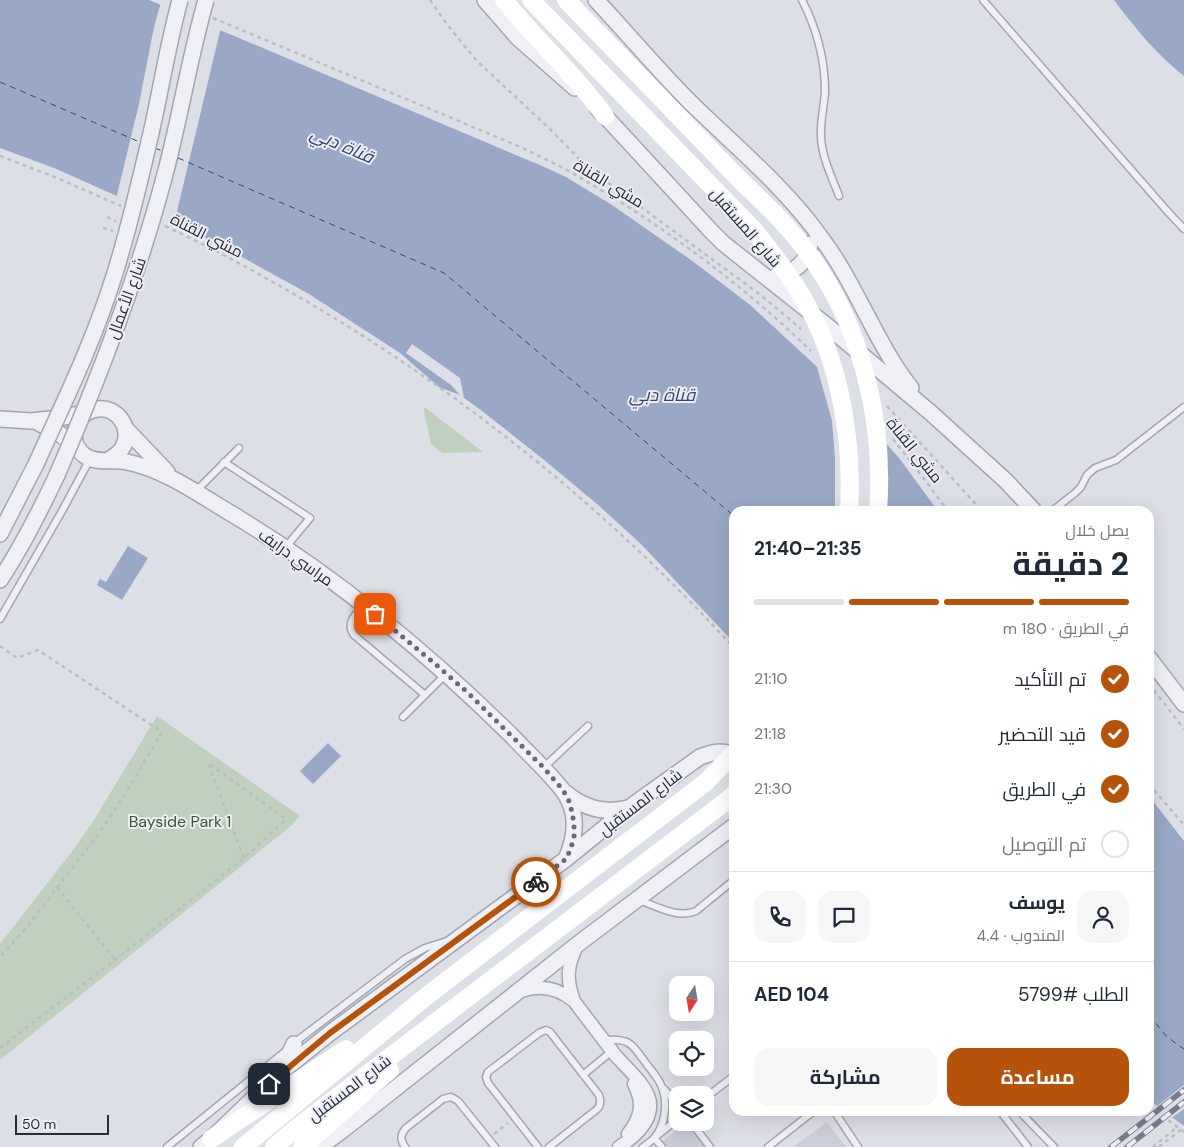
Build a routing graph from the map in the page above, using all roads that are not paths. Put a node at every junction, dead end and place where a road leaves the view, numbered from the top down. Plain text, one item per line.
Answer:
1 (180, 0) edge
2 (485, 0) edge
3 (504, 0) edge
4 (531, 0) edge
5 (566, 0) edge
6 (596, 0) edge
7 (802, 0) edge
8 (982, 0) edge
9 (206, 8) edge
10 (605, 116) junction
11 (840, 196) dead end
12 (808, 221) junction
13 (1184, 229) edge
14 (763, 274) junction
15 (1184, 407) edge
16 (89, 412) junction
17 (931, 413) junction
18 (0, 419) edge
19 (31, 421) junction
20 (126, 429) junction
21 (78, 448) junction
22 (239, 448) dead end
23 (90, 459) junction
24 (109, 460) junction
25 (224, 462) junction
26 (173, 478) junction
27 (195, 492) junction
28 (848, 506) edge
29 (878, 506) edge
30 (1029, 506) edge
31 (1058, 506) edge
32 (0, 534) edge
33 (285, 548) junction
34 (0, 580) edge
35 (363, 605) junction
36 (0, 619) edge
37 (1154, 665) edge
38 (446, 674) junction
39 (425, 695) junction
40 (1184, 704) edge
41 (404, 717) dead end
42 (588, 726) dead end
43 (729, 753) edge
44 (729, 759) edge
45 (544, 768) junction
46 (563, 790) junction
47 (729, 798) edge
48 (630, 807) junction
49 (729, 830) edge
50 (566, 859) junction
51 (729, 884) edge
52 (638, 900) junction
53 (458, 940) junction
54 (578, 944) junction
55 (518, 992) junction
56 (428, 995) junction
57 (574, 1002) junction
58 (443, 1017) junction
59 (604, 1040) junction
60 (294, 1044) junction
61 (616, 1056) junction
62 (280, 1073) junction
63 (583, 1075) junction
64 (729, 1080) edge
65 (661, 1085) junction
66 (714, 1091) edge
67 (669, 1094) edge
68 (808, 1116) edge
69 (837, 1116) edge
70 (1004, 1116) edge
71 (1024, 1116) edge
72 (669, 1126) edge
73 (344, 1129) junction
74 (698, 1131) edge
75 (654, 1138) junction
76 (206, 1143) edge
77 (167, 1147) edge
78 (243, 1147) edge
79 (274, 1147) edge
80 (302, 1147) edge
81 (320, 1147) edge
82 (334, 1147) edge
83 (405, 1147) edge
84 (495, 1147) edge
85 (538, 1147) edge
86 (549, 1147) edge
87 (614, 1147) edge
88 (618, 1147) edge
89 (643, 1147) edge
90 (662, 1147) edge
91 (710, 1147) edge
92 (768, 1147) edge
93 (858, 1147) edge
94 (1028, 1147) edge
95 (1054, 1147) edge

1 - 32 street, شارع الأعمال, bridge
2 - 10 street
3 - 10 main road
4 - 28 main road, شارع المستقبل, bridge
5 - 29 main road, شارع المستقبل, bridge
6 - 12 street
7 - 11 lane
8 - 13 lane
9 - 34 street, شارع الأعمال, bridge
10 - 14 street
12 - 14 street
12 - 17 street
14 - 17 street
15 - 31 lane
16 - 19 street
16 - 20 street
16 - 21 street
17 - 30 street
18 - 19 street
19 - 21 street
20 - 24 street
20 - 26 street, مراسي درايف
21 - 23 street
22 - 25 lane
23 - 24 street
23 - 36 lane
24 - 26 street, مراسي درايف
25 - 27 lane
25 - 33 lane
26 - 27 street, مراسي درايف
27 - 33 street, مراسي درايف
33 - 35 street, مراسي درايف
35 - 38 street, مراسي درايف
35 - 39 lane
37 - 40 street
38 - 39 lane
38 - 45 street, مراسي درايف
39 - 41 lane
42 - 45 lane
43 - 48 street, شارع المستقبل
44 - 56 main road, شارع المستقبل, bridge
45 - 46 street, مراسي درايف
46 - 48 street, مراسي درايف
46 - 50 street, مراسي درايف
47 - 58 main road, شارع المستقبل
48 - 50 street, شارع المستقبل
49 - 52 street, شارع المستقبل
50 - 53 street, شارع المستقبل
51 - 52 lane
52 - 54 street, شارع المستقبل
53 - 60 lane
53 - 62 street, شارع المستقبل
54 - 55 street, شارع المستقبل
54 - 57 street
55 - 57 street
55 - 73 street, شارع المستقبل
56 - 76 main road
56 - 78 main road, شارع المستقبل
57 - 59 street
58 - 79 main road, شارع المستقبل
58 - 80 main road
59 - 61 street
59 - 65 lane
60 - 62 street
60 - 77 lane
61 - 63 lane
61 - 87 street
61 - 88 street
62 - 76 street, شارع المستقبل
63 - 85 lane
63 - 86 lane
64 - 66 lane
65 - 67 lane
65 - 75 lane
68 - 92 lane
69 - 93 lane
70 - 94 lane
71 - 95 lane
72 - 75 lane
73 - 81 street, شارع المستقبل
73 - 82 street
74 - 91 lane
75 - 89 lane
75 - 90 lane
83 - 84 lane

